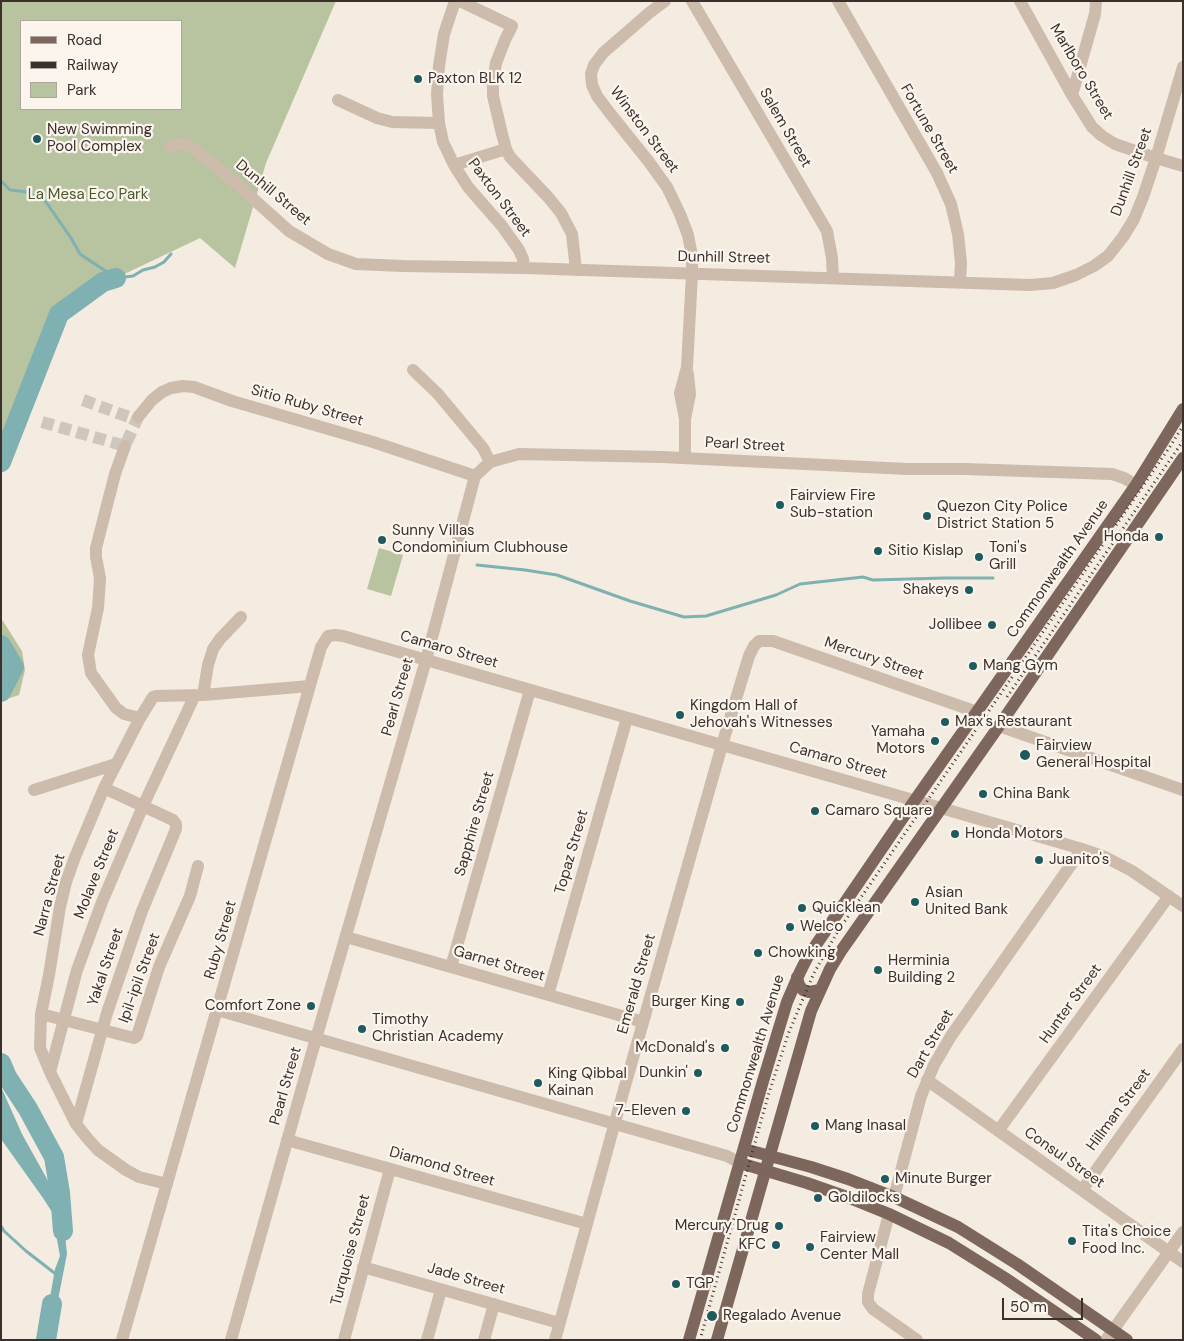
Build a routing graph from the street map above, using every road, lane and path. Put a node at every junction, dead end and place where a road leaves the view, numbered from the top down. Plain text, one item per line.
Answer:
1 (455, 1) edge
2 (460, 1) edge
3 (665, 1) edge
4 (692, 1) edge
5 (838, 1) edge
6 (1020, 1) edge
7 (1096, 1) edge
8 (1183, 67) edge
9 (1072, 95) junction
10 (338, 100) dead end
11 (439, 123) junction
12 (170, 147) dead end
13 (506, 149) junction
14 (1156, 158) junction
15 (454, 166) junction
16 (1183, 166) edge
17 (524, 268) junction
18 (576, 270) junction
19 (692, 274) junction
20 (833, 278) junction
21 (960, 282) junction
22 (413, 370) dead end
23 (1183, 409) edge
24 (138, 417) tunnel mouth
25 (125, 446) dead end
26 (684, 458) junction
27 (490, 462) junction
28 (1181, 464) edge
29 (475, 476) junction
30 (1136, 485) junction
31 (241, 617) dead end
32 (328, 636) joint
33 (759, 641) joint
34 (426, 660) junction
35 (310, 686) junction
36 (530, 690) junction
37 (199, 695) junction
38 (977, 712) junction
39 (140, 718) junction
40 (627, 718) junction
41 (999, 726) junction
42 (722, 745) junction
43 (116, 764) junction
44 (104, 788) junction
45 (34, 790) dead end
46 (1183, 790) edge
47 (915, 800) junction
48 (143, 806) junction
49 (941, 808) junction
50 (1082, 849) junction
51 (198, 866) dead end
52 (1169, 896) junction
53 (1183, 906) edge
54 (346, 937) junction
55 (451, 967) junction
56 (797, 977) junction
57 (820, 990) junction
58 (548, 995) junction
59 (790, 996) junction
60 (812, 1007) junction
61 (217, 1010) junction
62 (41, 1014) junction
63 (64, 1020) junction
64 (643, 1022) junction
65 (102, 1030) junction
66 (317, 1038) junction
67 (1183, 1050) edge
68 (50, 1072) junction
69 (927, 1080) junction
70 (76, 1124) junction
71 (615, 1124) junction
72 (998, 1131) junction
73 (288, 1140) junction
74 (744, 1149) junction
75 (769, 1155) junction
76 (727, 1156) junction
77 (740, 1163) junction
78 (390, 1169) junction
79 (765, 1170) junction
80 (167, 1184) junction
81 (1082, 1190) junction
82 (894, 1197) junction
83 (889, 1214) junction
84 (587, 1224) junction
85 (1183, 1232) edge
86 (1168, 1252) junction
87 (1183, 1262) edge
88 (363, 1268) junction
89 (441, 1290) junction
90 (494, 1304) junction
91 (559, 1323) junction
92 (1109, 1335) edge
93 (122, 1340) edge
94 (231, 1340) edge
95 (344, 1340) edge
96 (427, 1340) edge
97 (484, 1340) edge
98 (555, 1340) edge
99 (689, 1340) edge
100 (717, 1340) edge
101 (917, 1340) edge
102 (1096, 1340) edge
103 (1126, 1340) edge

1 - 11 street, Paxton Street
2 - 13 street
3 - 19 street, Winston Street
4 - 20 street, Salem Street
5 - 21 street, Fortune Street
6 - 9 street, Marlboro Street
7 - 9 street
8 - 14 street, Dunhill Street
9 - 14 street, Marlboro Street
10 - 11 street
11 - 15 street, Paxton Street
12 - 17 street, Dunhill Street
13 - 15 street
13 - 18 street
14 - 16 street, Marlboro Street
14 - 21 street, Dunhill Street
15 - 17 street, Paxton Street
17 - 18 street, Dunhill Street
18 - 19 street, Dunhill Street
19 - 20 street, Dunhill Street
19 - 26 street, Winston Street
20 - 21 street, Dunhill Street
22 - 27 street
23 - 30 main road, Commonwealth Avenue
24 - 29 street, Sitio Ruby Street
25 - 39 street
26 - 27 street, Pearl Street
26 - 30 street, Pearl Street
27 - 29 street, Pearl Street
28 - 41 main road
29 - 34 street, Pearl Street
30 - 38 main road, Commonwealth Avenue
31 - 37 street, Molave Street
32 - 34 street, Camaro Street
32 - 35 street, Ruby Street
33 - 38 street, Mercury Street
33 - 42 street, Emerald Street
34 - 36 street, Camaro Street
34 - 54 street, Pearl Street
35 - 37 street, Narra Street
35 - 61 street, Ruby Street
36 - 40 street, Camaro Street
36 - 55 street, Sapphire Street
37 - 39 street, Narra Street
37 - 48 street, Molave Street
38 - 47 main road, Commonwealth Avenue
39 - 43 street, Narra Street
40 - 42 street, Camaro Street
40 - 58 street, Topaz Street
41 - 46 street
41 - 49 main road
42 - 47 street, Camaro Street
42 - 64 street, Emerald Street
43 - 44 street, Narra Street
43 - 45 street
44 - 48 street
44 - 62 street, Narra Street
47 - 49 street, Camaro Street
47 - 56 main road, Commonwealth Avenue
48 - 63 street, Molave Street
48 - 65 street, Yakal Street
49 - 50 street, Camaro Street
49 - 57 main road
50 - 52 street, Camaro Street
50 - 69 street, Dart Street
51 - 65 street, Ipil-ipil Street
52 - 53 street, Camaro Street
52 - 72 street, Hunter Street
54 - 55 street, Garnet Street
54 - 66 street, Pearl Street
55 - 58 street, Garnet Street
56 - 57 main road
56 - 59 main road, Commonwealth Avenue
57 - 60 main road
58 - 64 street, Garnet Street
59 - 60 main road
59 - 74 main road, Commonwealth Avenue
60 - 75 main road
61 - 66 street
61 - 80 street, Ruby Street
62 - 63 street, Ipil-ipil Street
62 - 68 street, Narra Street
63 - 65 street, Ipil-ipil Street
63 - 68 street, Molave Street
64 - 71 street, Emerald Street
65 - 70 street, Yakal Street
66 - 71 street
66 - 73 street, Pearl Street
67 - 81 street, Hillman Street
68 - 70 street, Narra Street
69 - 72 street, Consul Street
69 - 82 street, Dart Street
70 - 80 street, Narra Street
71 - 76 street
71 - 84 street, Emerald Street
72 - 81 street, Consul Street
73 - 78 street, Diamond Street
73 - 94 street, Pearl Street
74 - 75 main road
74 - 76 street
74 - 77 main road, Commonwealth Avenue
75 - 79 main road
75 - 82 main road
76 - 77 street
77 - 79 main road
77 - 99 main road, Commonwealth Avenue
78 - 84 street, Diamond Street
78 - 88 street, Turquoise Street
79 - 83 main road
79 - 100 main road
80 - 93 street, Ruby Street
81 - 86 street, Consul Street
82 - 92 main road
83 - 101 street
83 - 102 main road
84 - 91 street, Emerald Street
85 - 86 street
86 - 87 street, Consul Street
86 - 92 street
88 - 89 street, Jade Street
88 - 95 street, Turquoise Street
89 - 90 street, Jade Street
89 - 96 street
90 - 91 street, Jade Street
90 - 97 street
91 - 98 street, Emerald Street
92 - 103 main road

